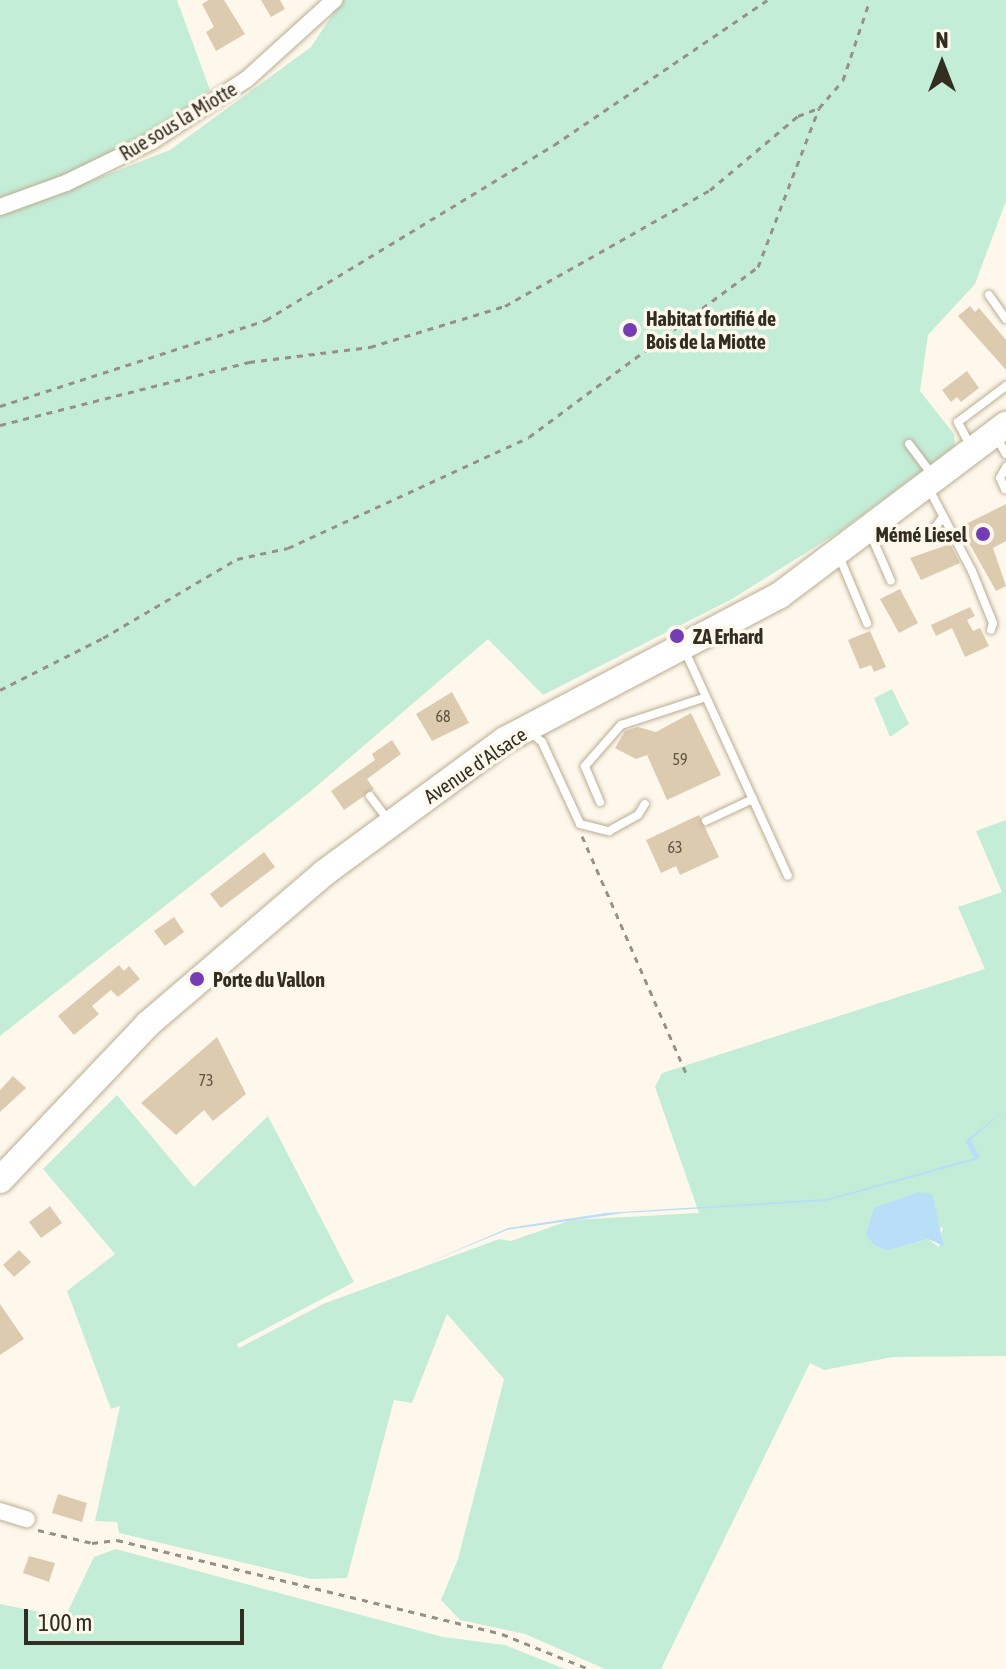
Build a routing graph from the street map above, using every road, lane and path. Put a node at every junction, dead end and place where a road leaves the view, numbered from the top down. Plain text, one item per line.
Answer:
1 (334, 0) edge
2 (767, 0) edge
3 (870, 0) edge
4 (819, 108) junction
5 (0, 207) edge
6 (989, 295) dead end
7 (1006, 319) edge
8 (1006, 386) edge
9 (0, 406) edge
10 (0, 425) edge
11 (995, 441) edge
12 (909, 444) dead end
13 (1006, 467) edge
14 (932, 483) junction
15 (1005, 489) edge
16 (943, 517) junction
17 (870, 532) junction
18 (939, 538) dead end
19 (839, 556) junction
20 (891, 581) dead end
21 (867, 623) dead end
22 (991, 630) dead end
23 (683, 647) junction
24 (0, 690) edge
25 (706, 697) junction
26 (526, 729) junction
27 (370, 796) dead end
28 (753, 799) junction
29 (600, 802) dead end
30 (645, 804) dead end
31 (706, 821) dead end
32 (391, 824) junction
33 (580, 824) junction
34 (788, 876) dead end
35 (687, 1075) dead end
36 (0, 1180) edge
37 (0, 1511) edge
38 (27, 1519) joint
39 (589, 1669) edge

1 - 5 street, Rue sous la Miotte
2 - 9 path
3 - 4 path
4 - 10 path
4 - 24 path
6 - 7 lane
8 - 11 lane
11 - 14 main road, Avenue d'Alsace
12 - 14 lane
13 - 15 lane
14 - 16 lane
14 - 17 main road, Avenue d'Alsace
16 - 18 lane
16 - 22 lane
17 - 19 main road, Avenue d'Alsace
17 - 20 lane
19 - 21 lane
19 - 23 main road, Avenue d'Alsace
23 - 25 lane
23 - 26 main road, Avenue d'Alsace
25 - 28 lane
25 - 29 lane
26 - 32 main road, Avenue d'Alsace
26 - 33 lane
27 - 32 lane
28 - 31 lane
28 - 34 lane
30 - 33 lane
32 - 36 main road, Avenue d'Alsace
33 - 35 path
37 - 38 street
38 - 39 path

